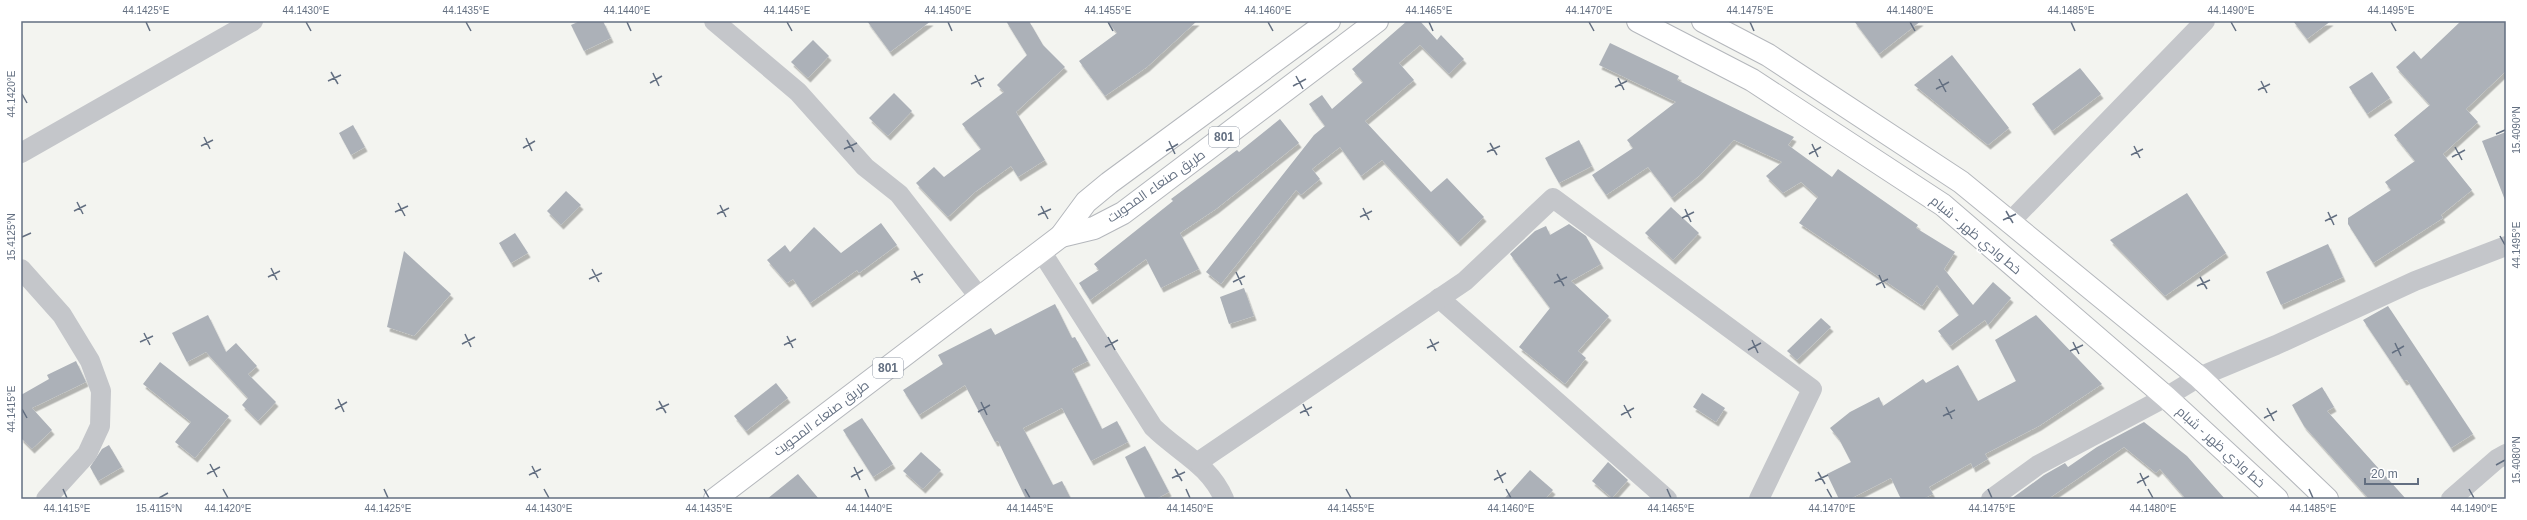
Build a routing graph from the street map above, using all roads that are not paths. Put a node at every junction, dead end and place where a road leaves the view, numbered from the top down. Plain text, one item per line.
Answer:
1 (253, 21) edge
2 (714, 21) edge
3 (1329, 21) edge
4 (1377, 21) edge
5 (1638, 21) edge
6 (1703, 21) edge
7 (2206, 21) edge
8 (21, 153) edge
9 (2009, 223) junction
10 (1061, 236) junction
11 (2506, 246) edge
12 (1041, 251) junction
13 (21, 269) edge
14 (980, 298) junction
15 (1439, 298) junction
16 (2199, 377) junction
17 (2166, 397) junction
18 (2506, 454) edge
19 (1198, 462) junction
20 (46, 499) edge
21 (715, 499) edge
22 (1224, 499) edge
23 (1667, 499) edge
24 (1759, 499) edge
25 (1991, 499) edge
26 (2278, 499) edge
27 (2327, 499) edge
28 (2451, 499) edge

1 - 8 street
2 - 14 street
3 - 10 main road, طريق صنعاء المحويت / 801
4 - 10 main road, طريق صنعاء المحويت / 801
5 - 17 main road, خط وادي ظهر - شبام
6 - 9 main road
7 - 9 street
9 - 16 main road
10 - 12 main road, طريق صنعاء المحويت / 801
11 - 16 street
12 - 14 main road, طريق صنعاء المحويت / 801
12 - 19 street
13 - 20 street
14 - 21 main road, طريق صنعاء المحويت / 801
15 - 19 street
15 - 23 street
15 - 24 street
16 - 17 street
16 - 27 main road
17 - 25 street
17 - 26 main road, خط وادي ظهر - شبام
18 - 28 street
19 - 22 street

